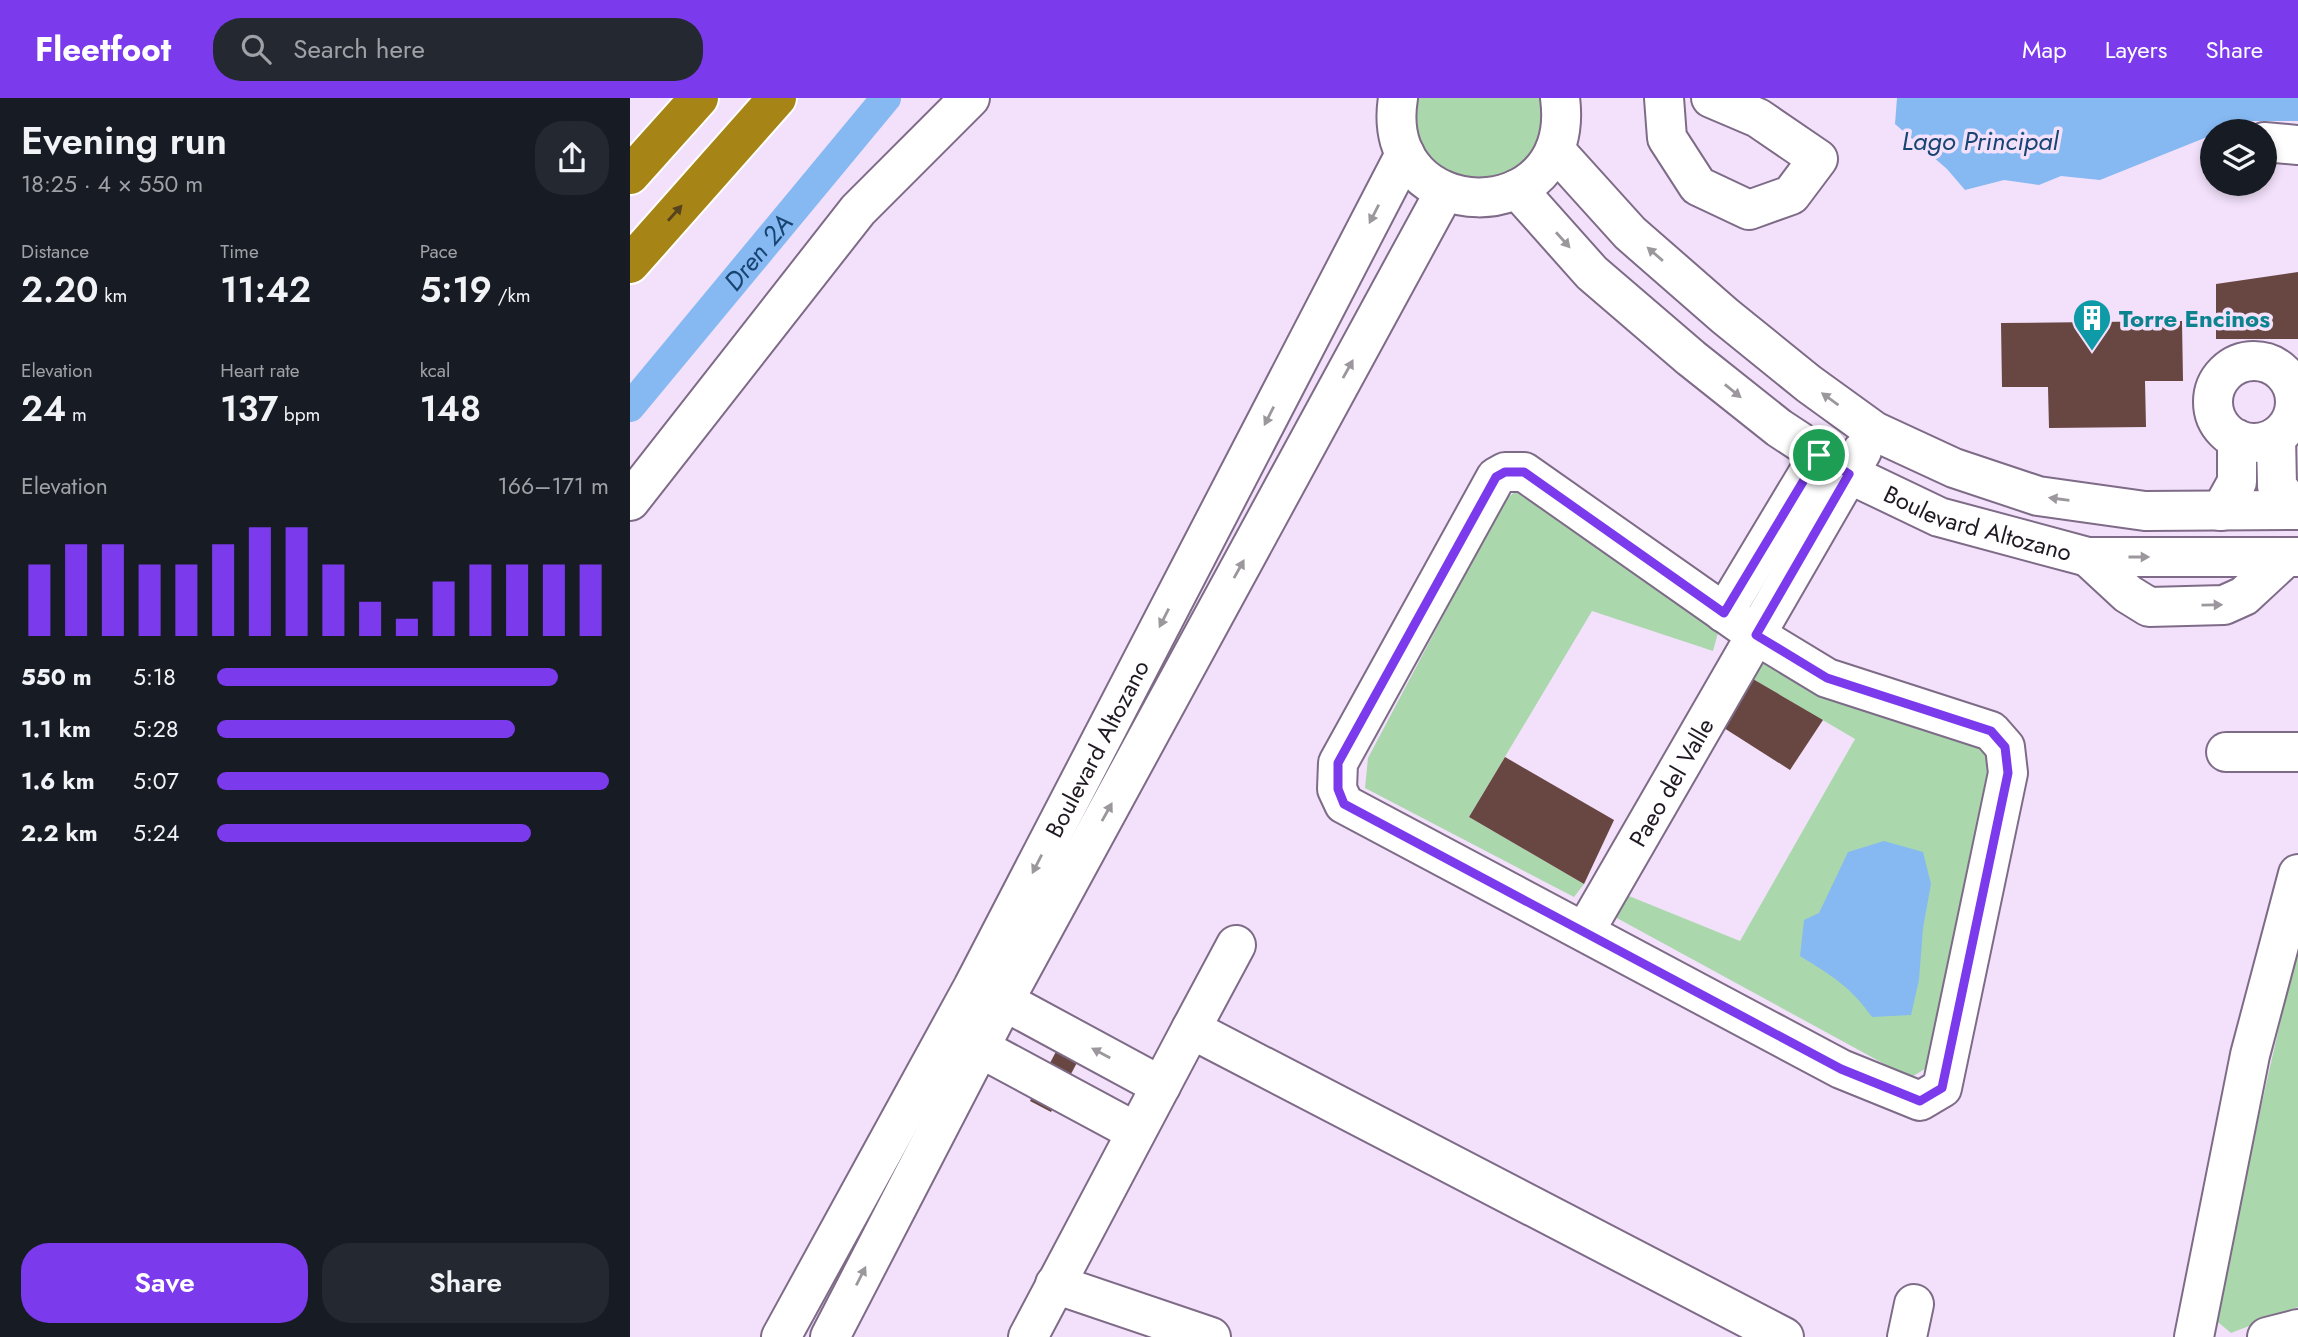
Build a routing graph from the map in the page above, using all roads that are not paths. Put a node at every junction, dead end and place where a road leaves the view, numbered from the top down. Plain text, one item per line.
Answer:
1 (699, 98) edge
2 (777, 98) edge
3 (970, 98) edge
4 (1560, 98) edge
5 (1664, 98) edge
6 (1711, 98) edge
7 (1397, 99) edge
8 (2277, 143) edge
9 (2298, 145) edge
10 (1555, 150) junction
11 (1405, 154) junction
12 (630, 176) edge
13 (1517, 190) junction
14 (1445, 191) junction
15 (630, 264) edge
16 (1874, 431) junction
17 (2276, 437) junction
18 (2237, 439) junction
19 (1834, 464) junction
20 (630, 501) edge
21 (2297, 510) edge
22 (2221, 511) junction
23 (2292, 557) edge
24 (1724, 613) junction
25 (1756, 635) junction
26 (2226, 752) dead end
27 (2298, 752) edge
28 (2298, 874) edge
29 (1585, 931) junction
30 (1236, 945) dead end
31 (1004, 1001) junction
32 (1191, 1029) junction
33 (979, 1048) junction
34 (1161, 1086) junction
35 (1136, 1132) junction
36 (1055, 1284) junction
37 (2298, 1329) edge
38 (781, 1337) edge
39 (830, 1337) edge
40 (1028, 1337) edge
41 (1211, 1337) edge
42 (1784, 1337) edge
43 (2194, 1337) edge
44 (2267, 1337) edge

1 - 12 highway
15 -> 2 highway
3 - 20 street
4 - 10 street
5 - 6 street
7 - 11 street
8 - 9 street
10 - 13 street
16 -> 10 street, Boulevard Altozano
11 - 14 street
11 -> 38 street, Boulevard Altozano
13 - 14 street
13 -> 19 street, Boulevard Altozano
31 -> 14 street, Boulevard Altozano
16 - 19 street
22 -> 16 street, Boulevard Altozano
17 - 18 street
17 - 18 street
17 - 21 street
18 - 22 street
19 -> 23 street, Boulevard Altozano
19 - 24 street
19 - 25 street, Paeo del Valle
21 - 22 street, Boulevard Altozano
24 - 25 street
24 - 29 street
25 - 29 street, Paeo del Valle
25 - 29 street
26 - 27 street
28 - 43 street
30 - 32 street
31 - 33 street, Boulevard Altozano
34 -> 31 street
32 - 34 street
32 - 42 street
33 - 35 street
39 -> 33 street, Boulevard Altozano
34 - 35 street
35 - 36 street
36 - 40 street
36 - 41 street
37 - 44 street

